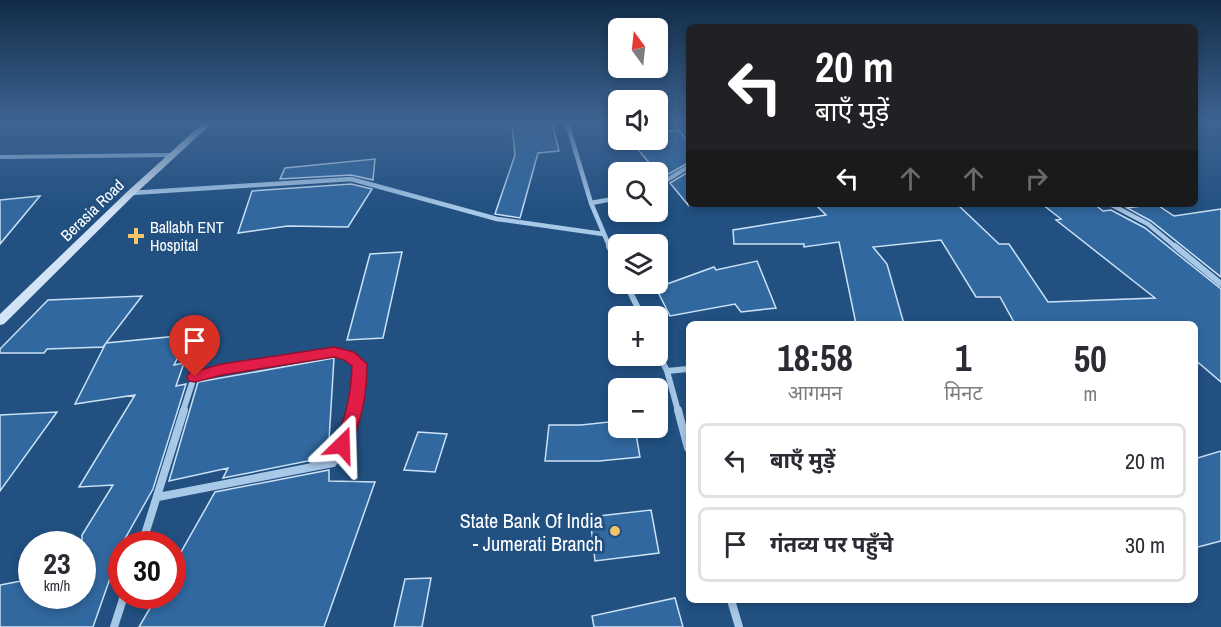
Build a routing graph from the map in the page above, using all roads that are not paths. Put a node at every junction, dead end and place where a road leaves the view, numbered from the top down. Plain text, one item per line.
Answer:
1 (176, 152) edge
2 (576, 152) edge
3 (173, 155) junction
4 (0, 157) edge
5 (686, 168) edge
6 (668, 179) edge
7 (131, 193) junction
8 (608, 200) edge
9 (591, 203) junction
10 (1116, 207) edge
11 (603, 234) junction
12 (608, 245) edge
13 (1221, 284) edge
14 (0, 321) edge
15 (665, 366) edge
16 (686, 369) edge
17 (667, 371) junction
18 (686, 441) edge
19 (158, 497) junction
20 (146, 531) edge
21 (732, 603) edge
22 (120, 609) edge
23 (114, 627) edge
24 (739, 627) edge

1 - 3 street, Berasia Road
2 - 9 street
3 - 4 lane
3 - 7 street, Berasia Road
5 - 6 street
7 - 11 street
7 - 14 street, Berasia Road
8 - 9 street
9 - 11 street
10 - 13 street
11 - 12 street
15 - 17 street
16 - 17 street
17 - 18 street
19 - 19 street
19 - 20 street
21 - 24 street
22 - 23 street

